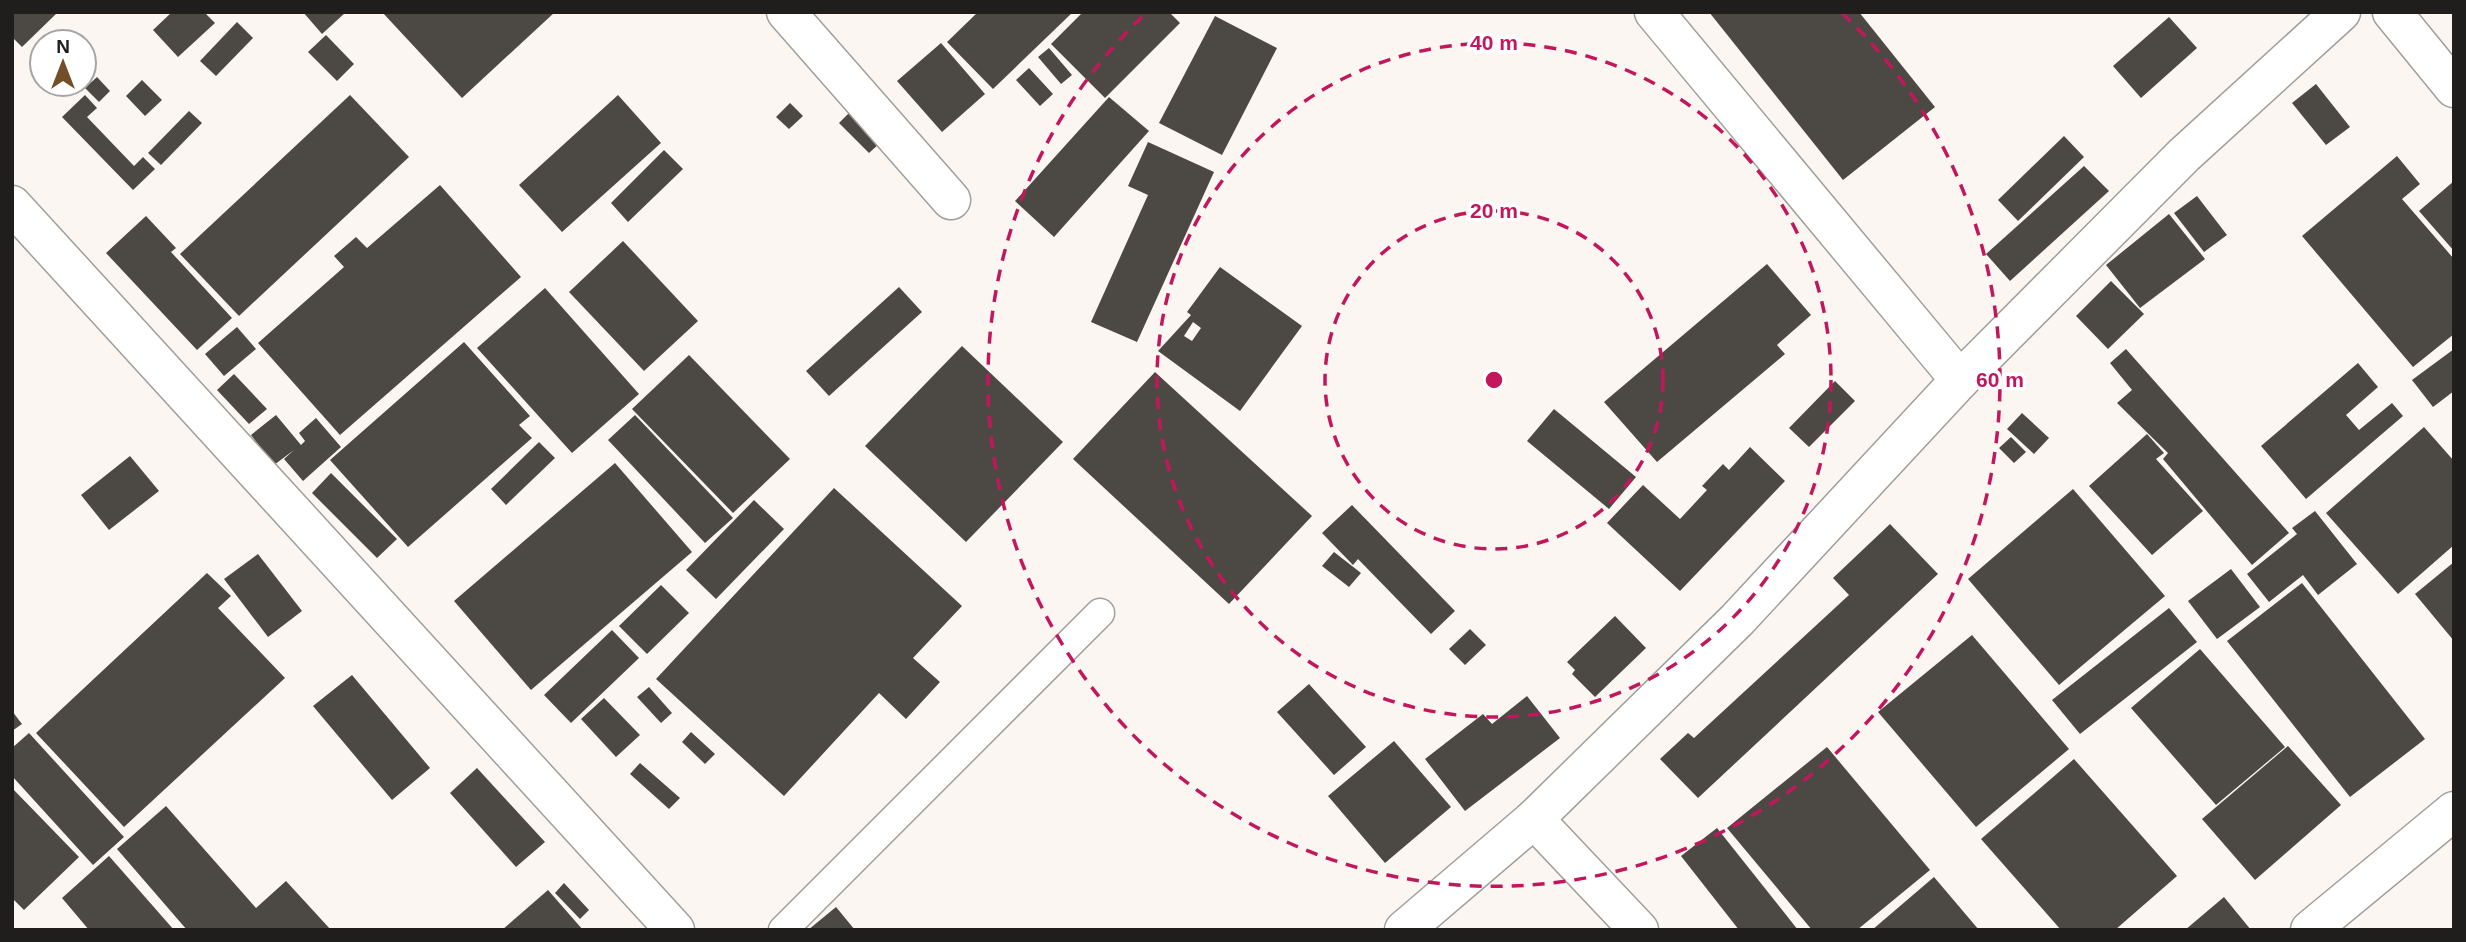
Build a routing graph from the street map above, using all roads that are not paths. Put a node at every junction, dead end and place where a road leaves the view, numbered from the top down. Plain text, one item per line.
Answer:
1 (786, 12) edge
2 (1654, 12) edge
3 (2392, 12) edge
4 (2332, 15) edge
5 (2454, 88) edge
6 (951, 200) dead end
7 (12, 205) edge
8 (1960, 380) junction
9 (1100, 613) dead end
10 (2454, 811) edge
11 (1534, 819) junction
12 (675, 930) edge
13 (783, 930) edge
14 (1404, 930) edge
15 (1639, 930) edge
16 (2310, 930) edge

1 - 6 street
2 - 8 street
3 - 5 street
4 - 8 street
7 - 12 street
8 - 11 street
9 - 13 lane
10 - 16 street
11 - 14 street
11 - 15 street

